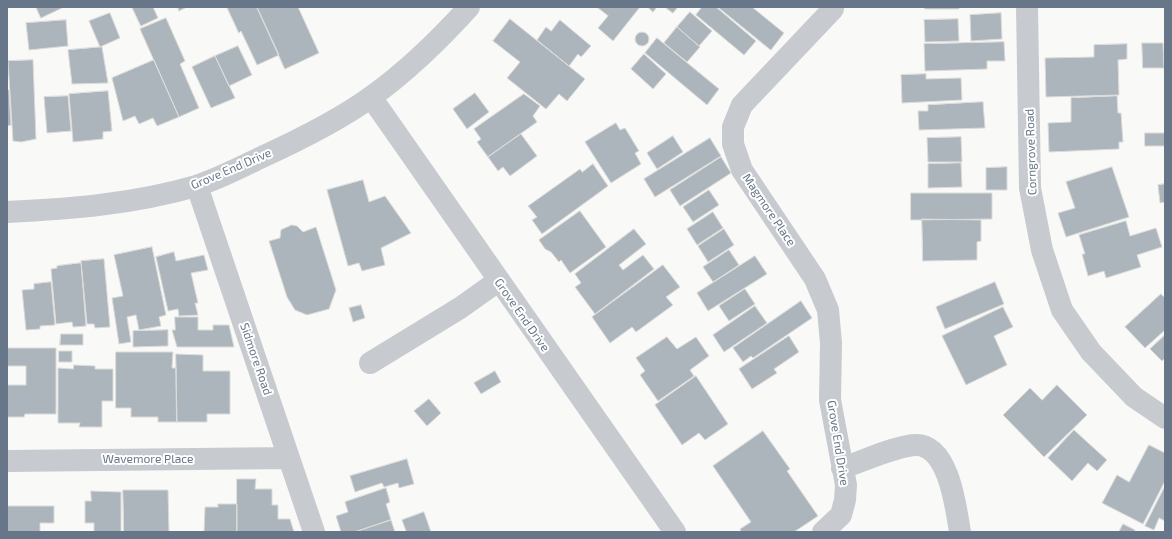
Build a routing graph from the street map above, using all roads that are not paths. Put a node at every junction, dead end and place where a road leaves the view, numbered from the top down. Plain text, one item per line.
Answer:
1 (469, 7) edge
2 (1027, 7) edge
3 (834, 9) dead end
4 (371, 97) junction
5 (197, 186) junction
6 (7, 212) edge
7 (498, 281) junction
8 (370, 363) dead end
9 (830, 369) joint
10 (1165, 418) edge
11 (289, 458) junction
12 (7, 461) edge
13 (842, 468) junction
14 (314, 532) edge
15 (675, 532) edge
16 (823, 532) edge
17 (960, 532) edge

1 - 4 street, Grove End Drive
2 - 10 street, Corngrove Road
3 - 9 street, Magmore Place
4 - 5 street, Grove End Drive
4 - 7 street, Grove End Drive
5 - 6 street, Grove End Drive
5 - 11 street, Sidmore Road
7 - 8 street
7 - 15 street, Grove End Drive
9 - 13 street, Grove End Drive
11 - 12 street, Wavemore Place
11 - 14 street, Sidmore Road
13 - 16 street, Grove End Drive
13 - 17 street

